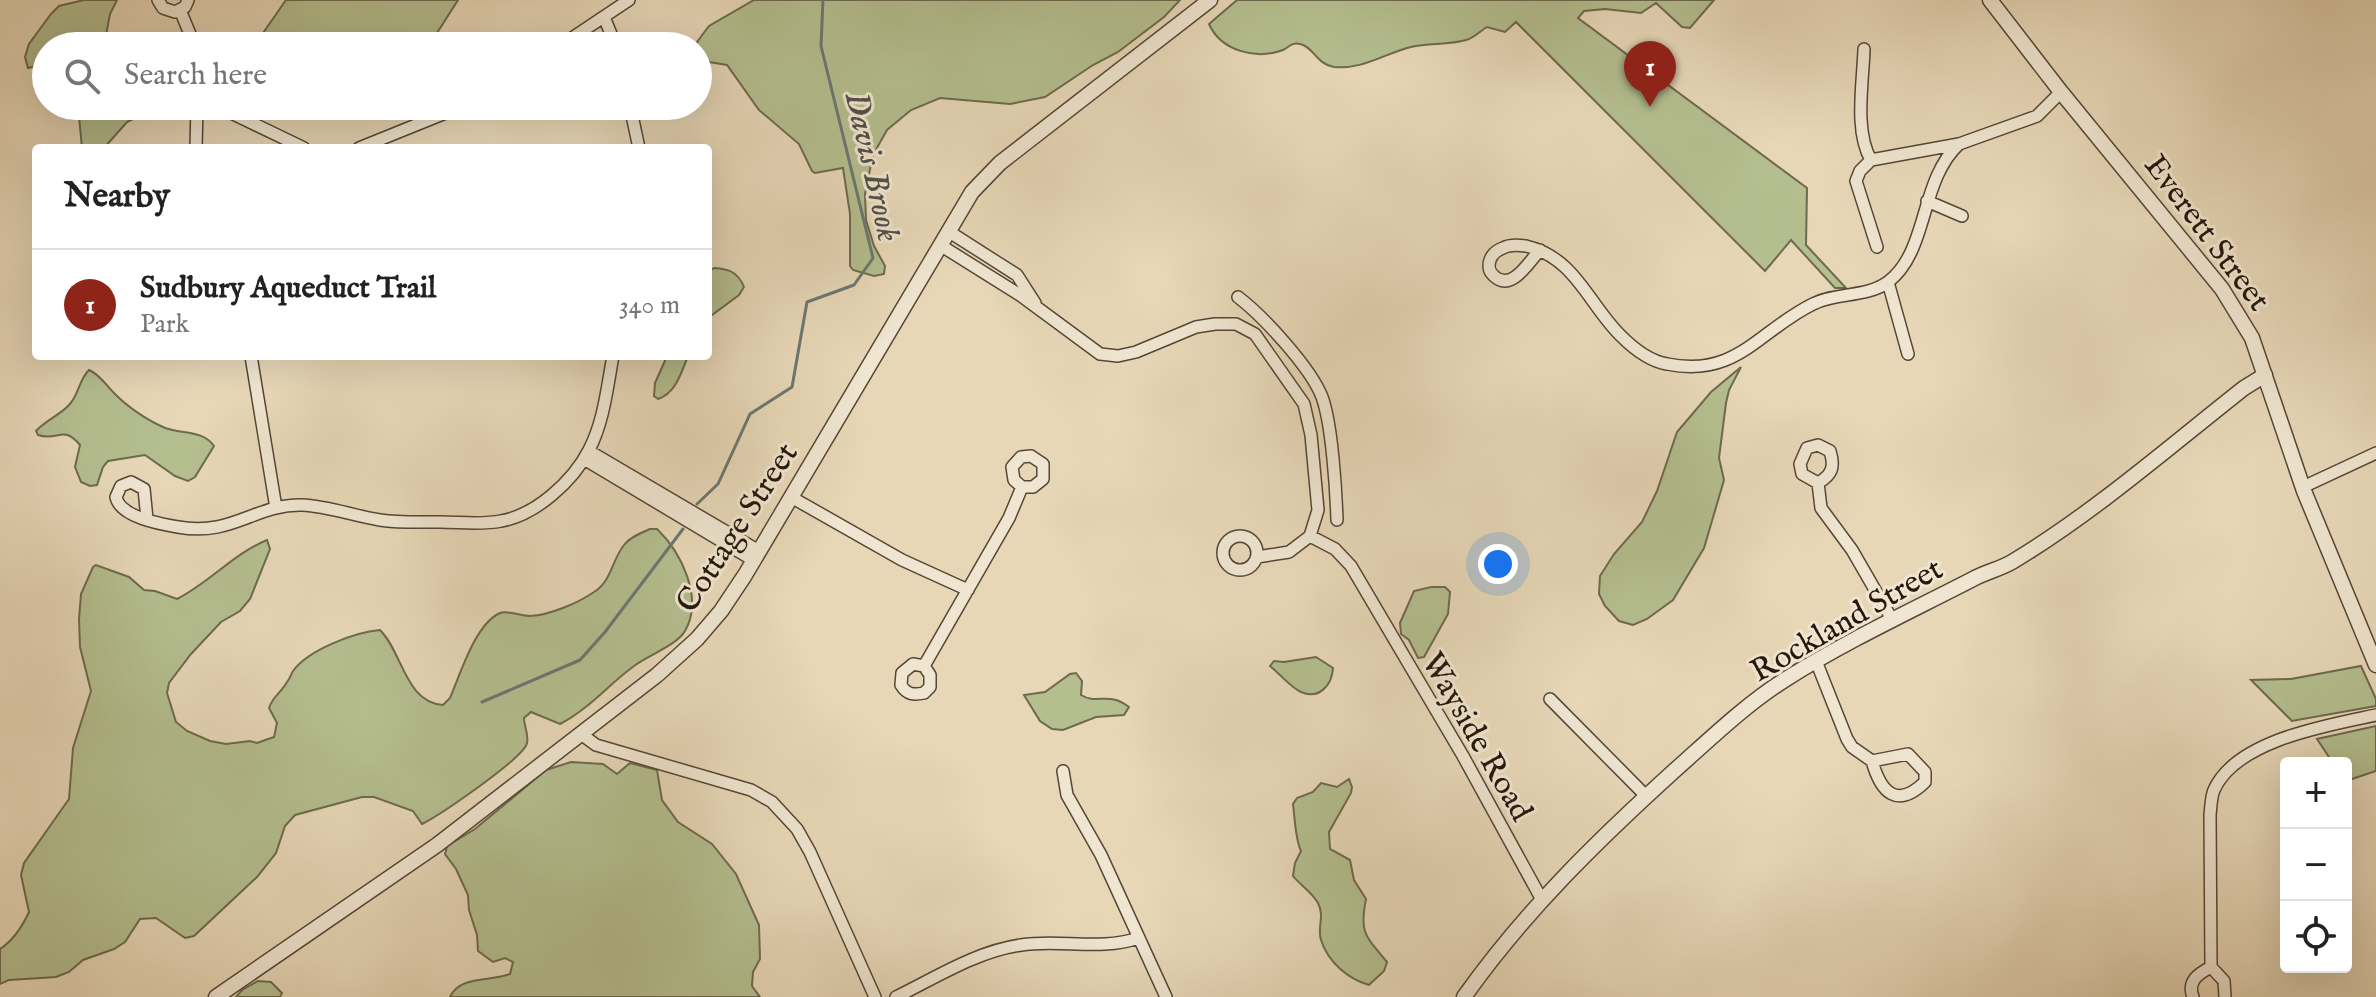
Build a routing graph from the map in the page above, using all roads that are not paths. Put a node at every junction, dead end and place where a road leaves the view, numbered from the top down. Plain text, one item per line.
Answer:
1 (158, 0) edge
2 (629, 0) edge
3 (1210, 0) edge
4 (1990, 0) edge
5 (184, 5) edge
6 (604, 17) junction
7 (191, 32) edge
8 (581, 32) edge
9 (610, 32) edge
10 (1864, 49) dead end
11 (2061, 92) junction
12 (197, 120) edge
13 (246, 120) edge
14 (428, 120) edge
15 (633, 120) edge
16 (196, 144) edge
17 (296, 144) edge
18 (369, 144) edge
19 (638, 144) edge
20 (1959, 144) junction
21 (1871, 160) junction
22 (1927, 201) junction
23 (1962, 216) dead end
24 (948, 231) junction
25 (940, 245) junction
26 (1877, 247) dead end
27 (1540, 250) dead end
28 (1888, 282) junction
29 (1238, 297) dead end
30 (1039, 309) junction
31 (1259, 315) junction
32 (1246, 329) junction
33 (1908, 354) dead end
34 (252, 360) edge
35 (612, 360) edge
36 (2265, 375) junction
37 (1322, 397) junction
38 (1304, 404) junction
39 (2376, 453) edge
40 (586, 455) junction
41 (1333, 472) junction
42 (1314, 474) junction
43 (1818, 483) dead end
44 (1022, 487) dead end
45 (2303, 487) junction
46 (791, 497) junction
47 (276, 508) junction
48 (147, 519) dead end
49 (1337, 520) dead end
50 (1310, 536) junction
51 (756, 555) junction
52 (1257, 557) dead end
53 (968, 590) junction
54 (1893, 621) junction
55 (1816, 661) junction
56 (2376, 665) edge
57 (924, 666) dead end
58 (1550, 699) dead end
59 (2376, 715) edge
60 (581, 734) junction
61 (1872, 761) junction
62 (1063, 771) dead end
63 (1647, 797) junction
64 (1542, 900) junction
65 (1138, 938) junction
66 (2211, 967) junction
67 (222, 996) edge
68 (875, 997) edge
69 (896, 997) edge
70 (1166, 997) edge
71 (1464, 997) edge
72 (2193, 997) edge
73 (2225, 997) edge

1 - 5 street
2 - 6 street
3 - 24 street, Cottage Street
4 - 11 street, Everett Street
5 - 7 street
6 - 8 street
6 - 9 street
10 - 21 street
11 - 20 street
11 - 36 street, Everett Street
12 - 16 street
13 - 17 street
14 - 18 street
15 - 19 street
20 - 21 street
20 - 22 street
21 - 26 street
22 - 23 street
22 - 28 street
24 - 25 street, Cottage Street
24 - 30 street
25 - 30 street
25 - 46 street, Cottage Street
27 - 28 street
28 - 33 street
29 - 31 street
30 - 32 street
31 - 32 street
31 - 37 street
32 - 38 street
34 - 47 street
35 - 40 street
36 - 45 street, Everett Street
36 - 54 street, Rockland Street
37 - 38 street
37 - 41 street
38 - 42 street
39 - 45 street
40 - 47 street
40 - 51 street
41 - 42 street
41 - 49 street
42 - 50 street
43 - 54 street
44 - 53 street
45 - 56 street, Everett Street
46 - 51 street, Cottage Street
46 - 53 street
47 - 48 street
50 - 52 street
50 - 64 street, Wayside Road
51 - 60 street, Cottage Street
53 - 57 street
54 - 55 street, Rockland Street
55 - 61 street
55 - 63 street, Rockland Street
58 - 63 street
59 - 66 street
60 - 67 street, Cottage Street
60 - 68 street
61 - 61 street
62 - 65 street
63 - 64 street, Rockland Street
64 - 71 street, Rockland Street
65 - 69 street
65 - 70 street
66 - 72 street
66 - 73 street

